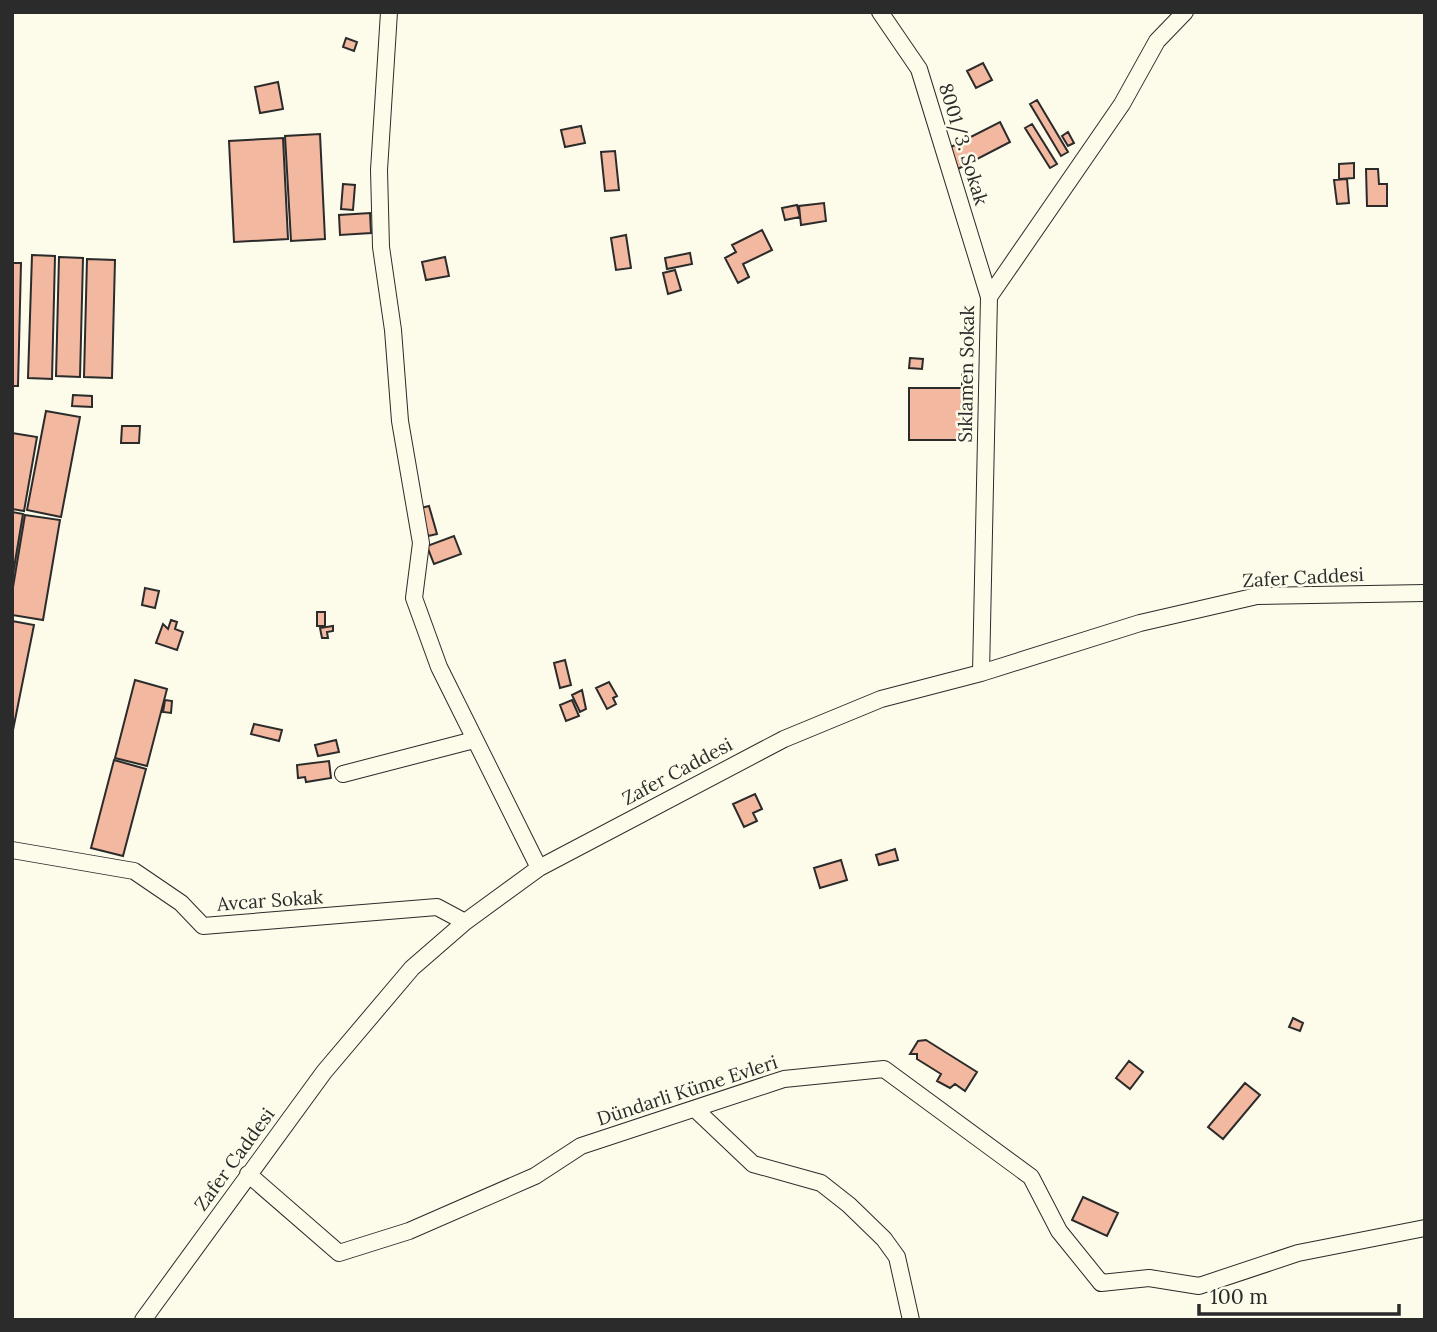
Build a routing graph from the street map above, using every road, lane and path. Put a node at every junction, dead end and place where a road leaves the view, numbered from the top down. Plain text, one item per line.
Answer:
1 (389, 12) edge
2 (880, 12) edge
3 (1185, 12) edge
4 (989, 297) junction
5 (1425, 593) edge
6 (981, 673) junction
7 (474, 740) junction
8 (343, 774) dead end
9 (12, 849) edge
10 (539, 868) junction
11 (465, 922) junction
12 (695, 1110) junction
13 (248, 1174) junction
14 (1425, 1228) edge
15 (143, 1320) edge
16 (911, 1320) edge

1 - 7 street
2 - 4 street, 8001/3. Sokak
3 - 4 street, Sıklamen Sokak
4 - 6 street, Sıklamen Sokak
5 - 6 street, Zafer Caddesi
6 - 10 street, Zafer Caddesi
7 - 8 street
7 - 10 street
9 - 11 street, Avcar Sokak
10 - 11 street, Zafer Caddesi
11 - 13 street, Zafer Caddesi
12 - 13 street, Dündarli Küme Evleri
12 - 14 street, Dündarli Küme Evleri
12 - 16 street
13 - 15 street, Zafer Caddesi

